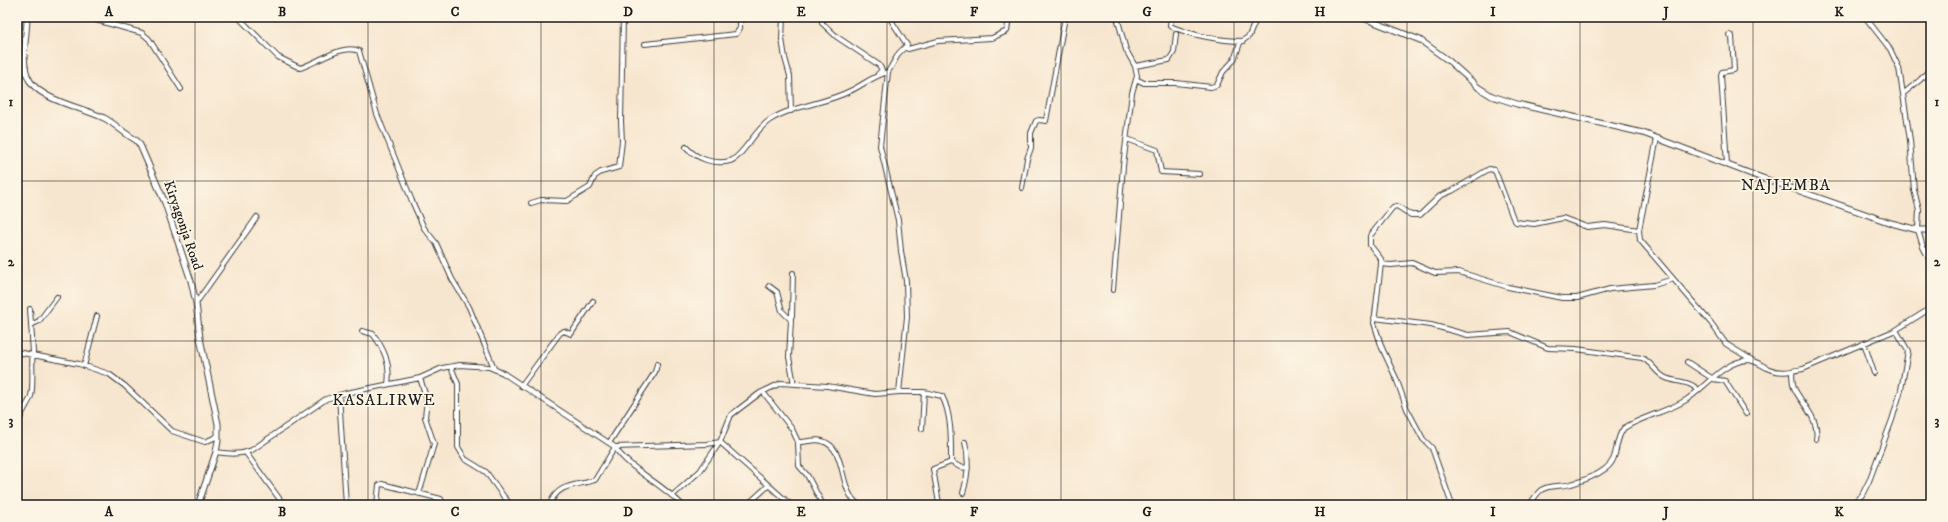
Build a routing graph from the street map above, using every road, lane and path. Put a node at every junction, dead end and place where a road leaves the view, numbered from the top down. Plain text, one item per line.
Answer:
1 (27, 17) edge
2 (92, 17) edge
3 (238, 17) edge
4 (624, 17) edge
5 (740, 17) edge
6 (783, 17) edge
7 (827, 17) edge
8 (889, 17) edge
9 (1008, 17) edge
10 (1065, 17) edge
11 (1117, 17) edge
12 (1171, 17) edge
13 (1257, 17) edge
14 (1361, 17) edge
15 (1864, 17) edge
16 (1176, 34) dead end
17 (1729, 35) dead end
18 (1242, 41) junction
19 (645, 44) dead end
20 (906, 47) junction
21 (1135, 66) junction
22 (26, 68) junction
23 (1931, 68) edge
24 (17, 70) edge
25 (888, 72) junction
26 (878, 75) junction
27 (1136, 79) junction
28 (181, 89) dead end
29 (1904, 93) junction
30 (791, 111) junction
31 (1657, 138) junction
32 (1127, 139) junction
33 (686, 147) dead end
34 (1727, 164) junction
35 (1200, 174) dead end
36 (1022, 188) dead end
37 (531, 203) dead end
38 (256, 217) dead end
39 (1639, 230) junction
40 (1918, 230) junction
41 (1931, 230) edge
42 (1931, 262) edge
43 (1381, 264) junction
44 (794, 273) dead end
45 (1673, 279) junction
46 (769, 286) dead end
47 (1113, 290) dead end
48 (57, 297) dead end
49 (593, 301) dead end
50 (196, 303) junction
51 (1931, 308) edge
52 (30, 309) dead end
53 (97, 316) dead end
54 (788, 317) junction
55 (1374, 318) junction
56 (31, 325) junction
57 (1896, 330) junction
58 (362, 331) dead end
59 (1864, 343) junction
60 (17, 352) edge
61 (32, 355) junction
62 (1753, 360) junction
63 (1687, 362) dead end
64 (657, 364) dead end
65 (84, 366) junction
66 (451, 367) junction
67 (494, 368) junction
68 (1792, 371) junction
69 (1874, 373) dead end
70 (420, 378) junction
71 (1713, 379) junction
72 (388, 384) junction
73 (794, 384) junction
74 (521, 386) junction
75 (1698, 390) junction
76 (763, 392) junction
77 (899, 392) junction
78 (924, 392) junction
79 (339, 395) junction
80 (1746, 414) dead end
81 (17, 427) edge
82 (922, 429) dead end
83 (218, 436) junction
84 (1816, 439) dead end
85 (720, 442) junction
86 (798, 442) junction
87 (965, 442) dead end
88 (609, 443) junction
89 (614, 447) junction
90 (216, 452) junction
91 (246, 453) junction
92 (951, 462) junction
93 (968, 468) junction
94 (768, 486) junction
95 (964, 493) dead end
96 (419, 494) junction
97 (673, 495) junction
98 (198, 505) edge
99 (284, 505) edge
100 (346, 505) edge
101 (377, 505) edge
102 (443, 505) edge
103 (511, 505) edge
104 (550, 505) edge
105 (682, 505) edge
106 (747, 505) edge
107 (791, 505) edge
108 (823, 505) edge
109 (859, 505) edge
110 (937, 505) edge
111 (1452, 505) edge
112 (1530, 505) edge
113 (1852, 505) edge

1 - 22 street, Kiryagonja Road
2 - 28 street
3 - 67 street
4 - 37 street
5 - 19 street
6 - 30 street
7 - 26 street
8 - 20 street
9 - 20 street
10 - 36 street
11 - 21 street
12 - 18 street
13 - 18 street
14 - 31 street
15 - 29 street
16 - 21 street
17 - 34 street
18 - 27 street
20 - 25 street
21 - 27 street
22 - 24 street
22 - 50 street, Kiryagonja Road
23 - 29 street
25 - 26 street
25 - 77 street
26 - 30 street
27 - 32 street
29 - 40 street
30 - 33 street
31 - 34 street
31 - 39 street
32 - 35 street
32 - 47 street
34 - 40 street
38 - 50 street
39 - 43 street
39 - 45 street
40 - 41 street
40 - 42 street
43 - 45 street
43 - 55 street
44 - 54 street
45 - 62 street
46 - 54 street
48 - 56 street
49 - 74 street
50 - 83 street, Kiryagonja Road
51 - 57 street
52 - 56 street
53 - 65 street
54 - 73 street
55 - 75 street
55 - 111 street
56 - 61 street
57 - 59 street
57 - 113 street
58 - 72 street
59 - 68 street
59 - 69 street
60 - 61 street
61 - 65 street
61 - 81 street
62 - 68 street
62 - 71 street
63 - 71 street
64 - 88 street
65 - 83 street
66 - 67 street
66 - 70 street
66 - 103 street
67 - 74 street
68 - 84 street
70 - 72 street
70 - 96 street
71 - 75 street
71 - 80 street
72 - 79 street
73 - 76 street
73 - 77 street
74 - 88 street
75 - 112 street
76 - 85 street
76 - 86 street
77 - 78 street
78 - 82 street
78 - 92 street
79 - 91 street
79 - 100 street
83 - 90 street, Kiryagonja Road
85 - 89 street
85 - 94 street
85 - 97 street
86 - 108 street
86 - 109 street
87 - 93 street
88 - 89 street
89 - 97 street
89 - 104 street
90 - 91 street
90 - 98 street, Kiryagonja Road
91 - 99 street
92 - 93 street
92 - 110 street
93 - 95 street
94 - 106 street
94 - 107 street
96 - 101 street
96 - 102 street
97 - 105 street

